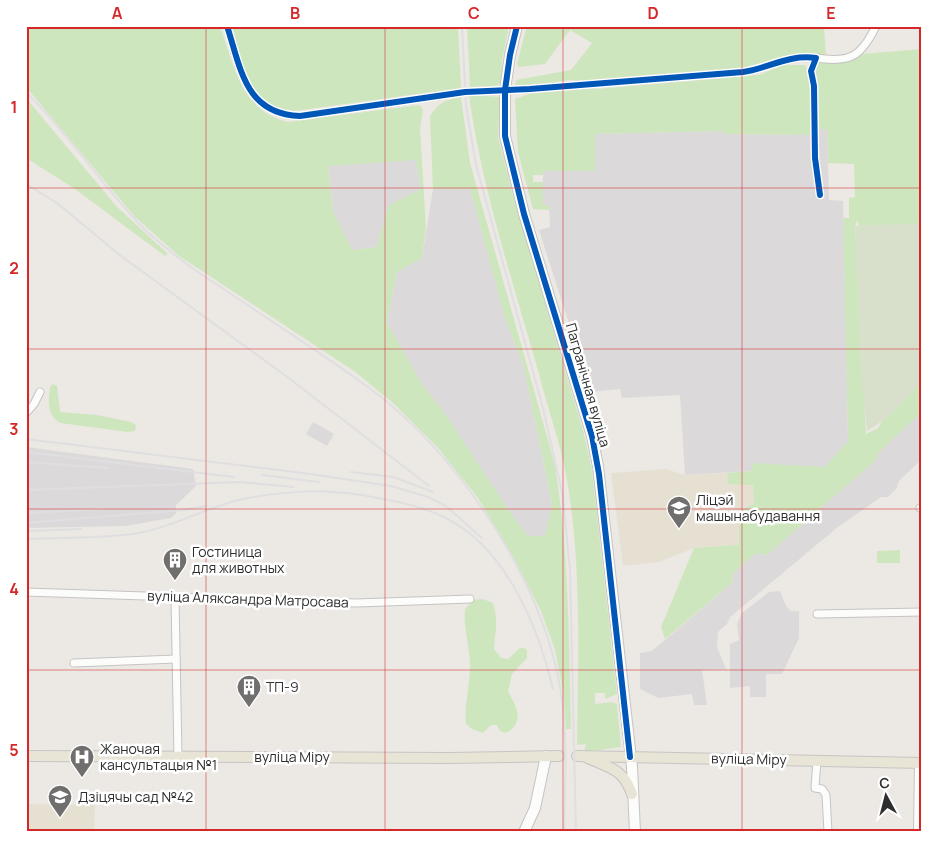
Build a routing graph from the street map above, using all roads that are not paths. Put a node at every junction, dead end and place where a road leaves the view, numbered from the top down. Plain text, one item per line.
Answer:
1 (227, 26) edge
2 (517, 26) edge
3 (876, 26) edge
4 (816, 58) junction
5 (505, 90) junction
6 (820, 195) dead end
7 (40, 392) dead end
8 (26, 413) edge
9 (26, 592) edge
10 (175, 597) junction
11 (470, 599) dead end
12 (922, 612) edge
13 (817, 614) dead end
14 (176, 659) junction
15 (74, 663) dead end
16 (26, 756) edge
17 (546, 756) junction
18 (572, 756) junction
19 (178, 757) junction
20 (630, 757) junction
21 (817, 760) junction
22 (921, 763) edge
23 (632, 794) junction
24 (524, 832) edge
25 (635, 832) edge
26 (828, 832) edge
27 (919, 832) edge

1 - 5 street
2 - 5 street, Пагранічная вуліца
3 - 4 street
4 - 5 street
4 - 6 street
5 - 20 street, Пагранічная вуліца
7 - 8 street
9 - 10 street, вуліца Аляксандра Матросава
10 - 11 street, вуліца Аляксандра Матросава
10 - 14 street
12 - 13 street
14 - 15 street
14 - 19 street
16 - 19 main road, вуліца Міру
17 - 18 main road, вуліца Міру
17 - 19 main road, вуліца Міру
17 - 24 street
18 - 20 main road, вуліца Міру
18 - 23 main road
20 - 21 main road, вуліца Міру
20 - 23 street, Пагранічная вуліца
21 - 22 main road, вуліца Міру
21 - 26 street
22 - 27 street
23 - 25 street, Пагранічная вуліца

